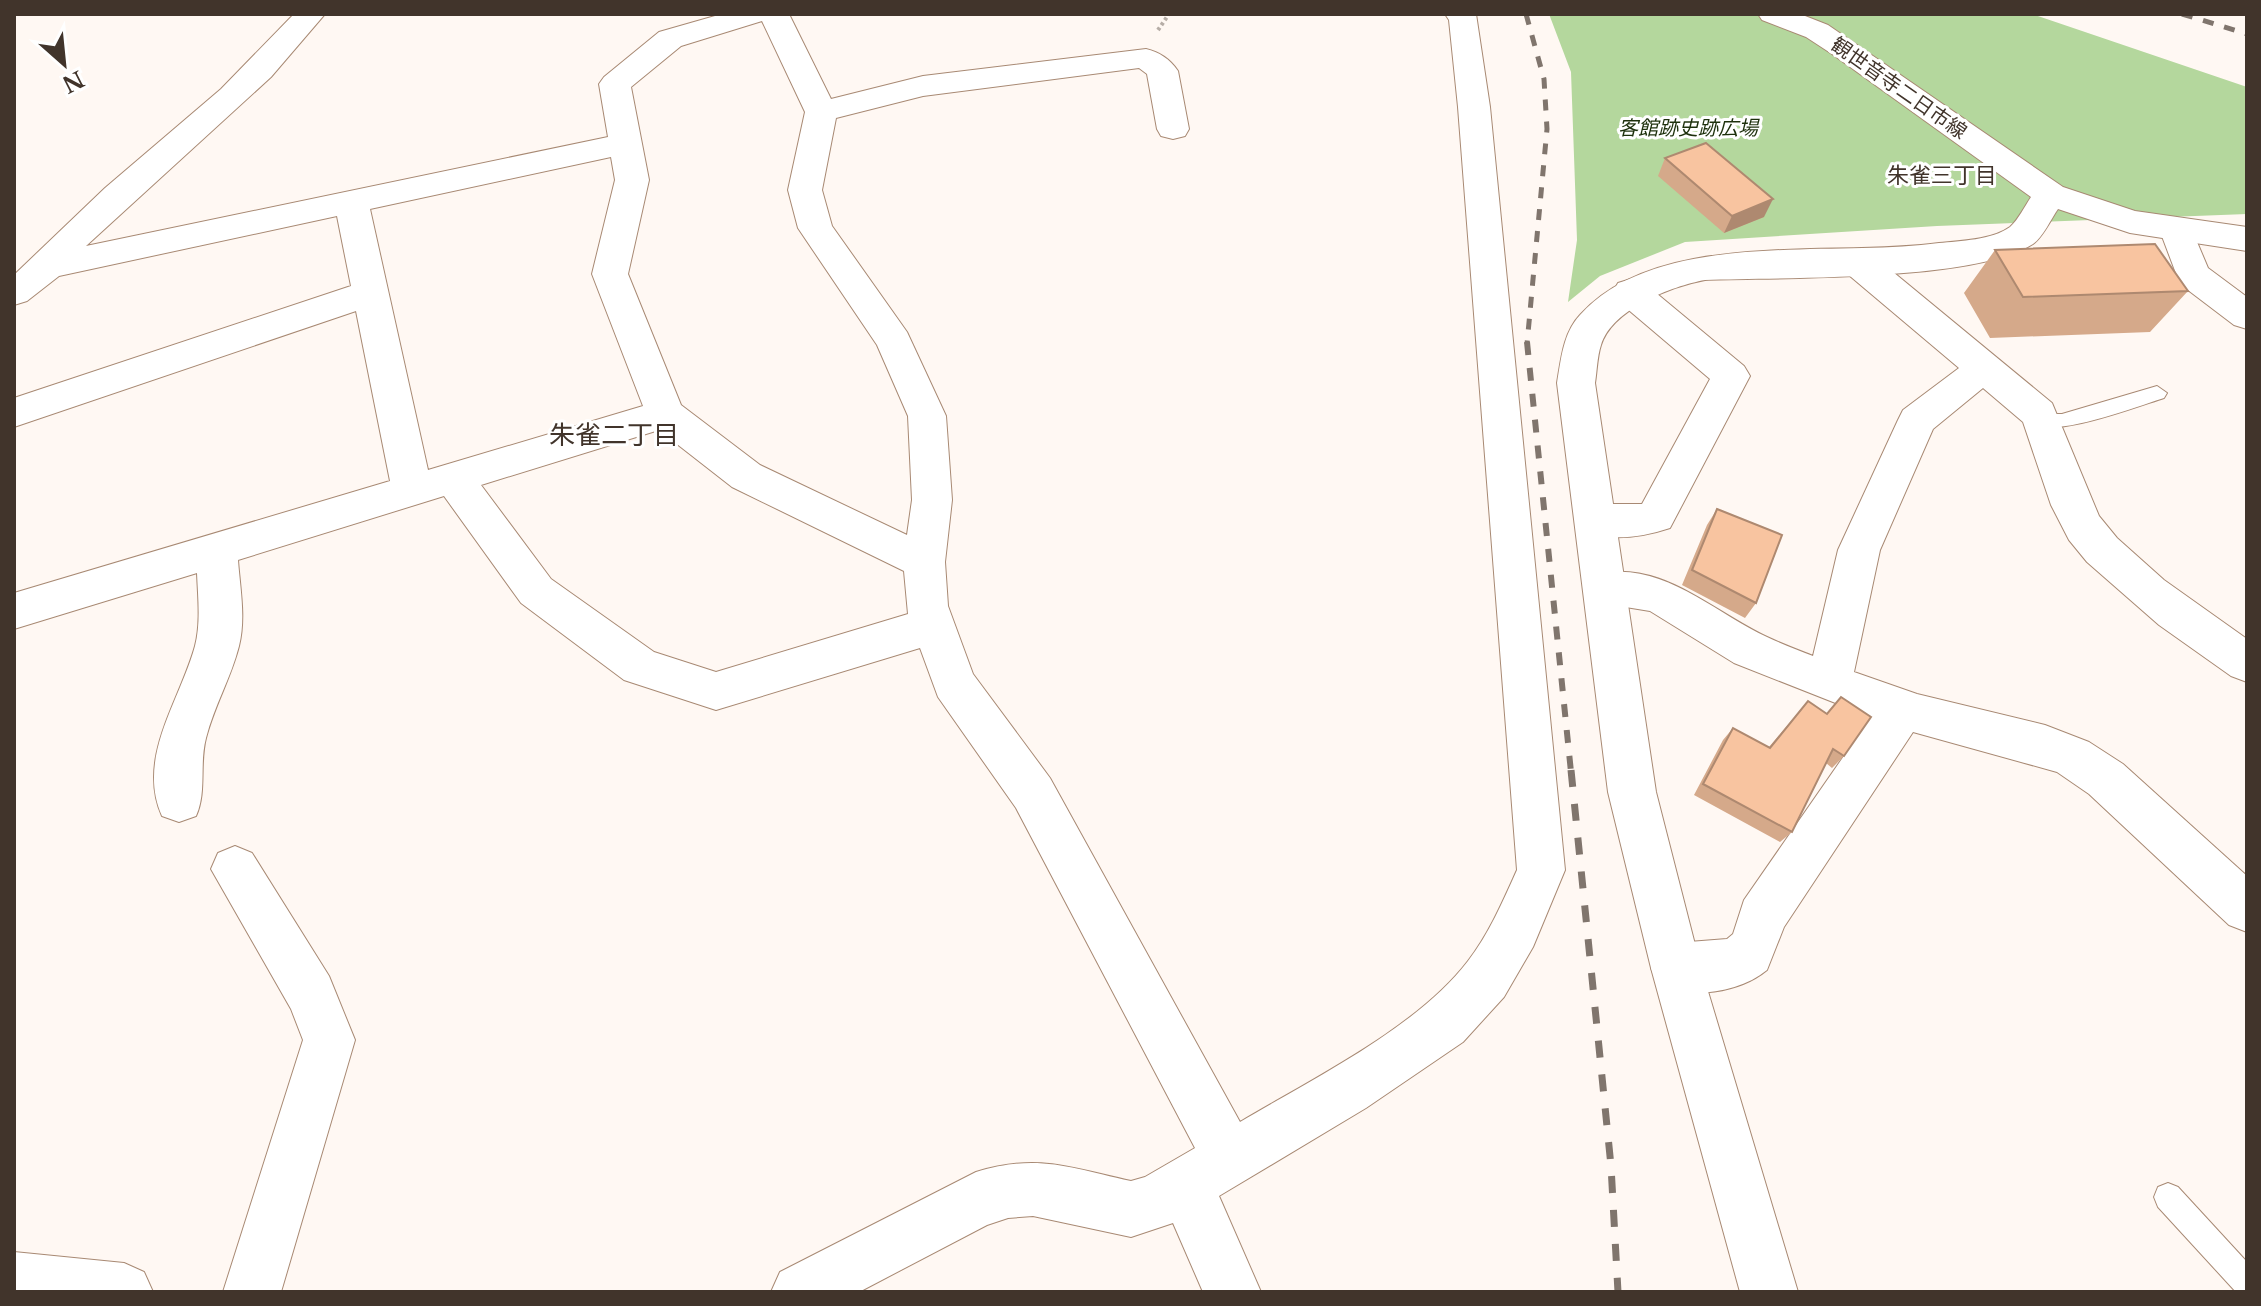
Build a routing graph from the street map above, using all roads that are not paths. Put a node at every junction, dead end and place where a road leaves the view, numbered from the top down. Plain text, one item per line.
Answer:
1 (310, 14) edge
2 (754, 14) edge
3 (774, 14) edge
4 (1460, 14) edge
5 (1773, 14) edge
6 (821, 112) junction
7 (1173, 129) dead end
8 (624, 144) junction
9 (2051, 195) junction
10 (351, 202) junction
11 (2177, 231) junction
12 (2247, 239) edge
13 (1857, 262) junction
14 (52, 265) junction
15 (14, 292) edge
16 (1631, 292) junction
17 (370, 293) junction
18 (2247, 316) edge
19 (1989, 372) junction
20 (2157, 393) dead end
21 (14, 413) edge
22 (665, 414) junction
23 (2042, 421) junction
24 (454, 479) junction
25 (412, 490) junction
26 (1596, 520) junction
27 (217, 547) junction
28 (924, 562) junction
29 (1604, 589) junction
30 (14, 611) edge
31 (934, 625) junction
32 (2247, 663) edge
33 (1829, 683) junction
34 (1903, 709) junction
35 (179, 801) dead end
36 (235, 869) dead end
37 (2247, 908) edge
38 (1676, 968) junction
39 (1208, 1172) junction
40 (2168, 1197) dead end
41 (14, 1281) edge
42 (2247, 1283) edge
43 (124, 1292) edge
44 (252, 1292) edge
45 (800, 1292) edge
46 (1232, 1292) edge
47 (1769, 1292) edge

1 - 14 street
2 - 8 street
3 - 6 street
4 - 39 street
5 - 9 street, 観世音寺二日市線
6 - 7 street
6 - 28 street
8 - 10 street
8 - 22 street
9 - 11 street, 観世音寺二日市線
9 - 13 street
10 - 14 street
10 - 17 street
11 - 12 street, 観世音寺二日市線
11 - 18 street
13 - 16 street
13 - 19 street
14 - 15 street
16 - 26 street
16 - 26 street
17 - 21 street
17 - 25 street
19 - 23 street
19 - 33 street
20 - 23 lane
22 - 24 street
22 - 28 street
23 - 32 street
24 - 25 street
24 - 31 street
25 - 27 street
26 - 29 street
27 - 30 street
27 - 35 street
28 - 31 street
29 - 33 street
29 - 38 street
31 - 39 street
33 - 34 street
34 - 37 street
34 - 38 street
36 - 44 street
38 - 47 street
39 - 45 street
39 - 46 street
40 - 42 lane
41 - 43 street

